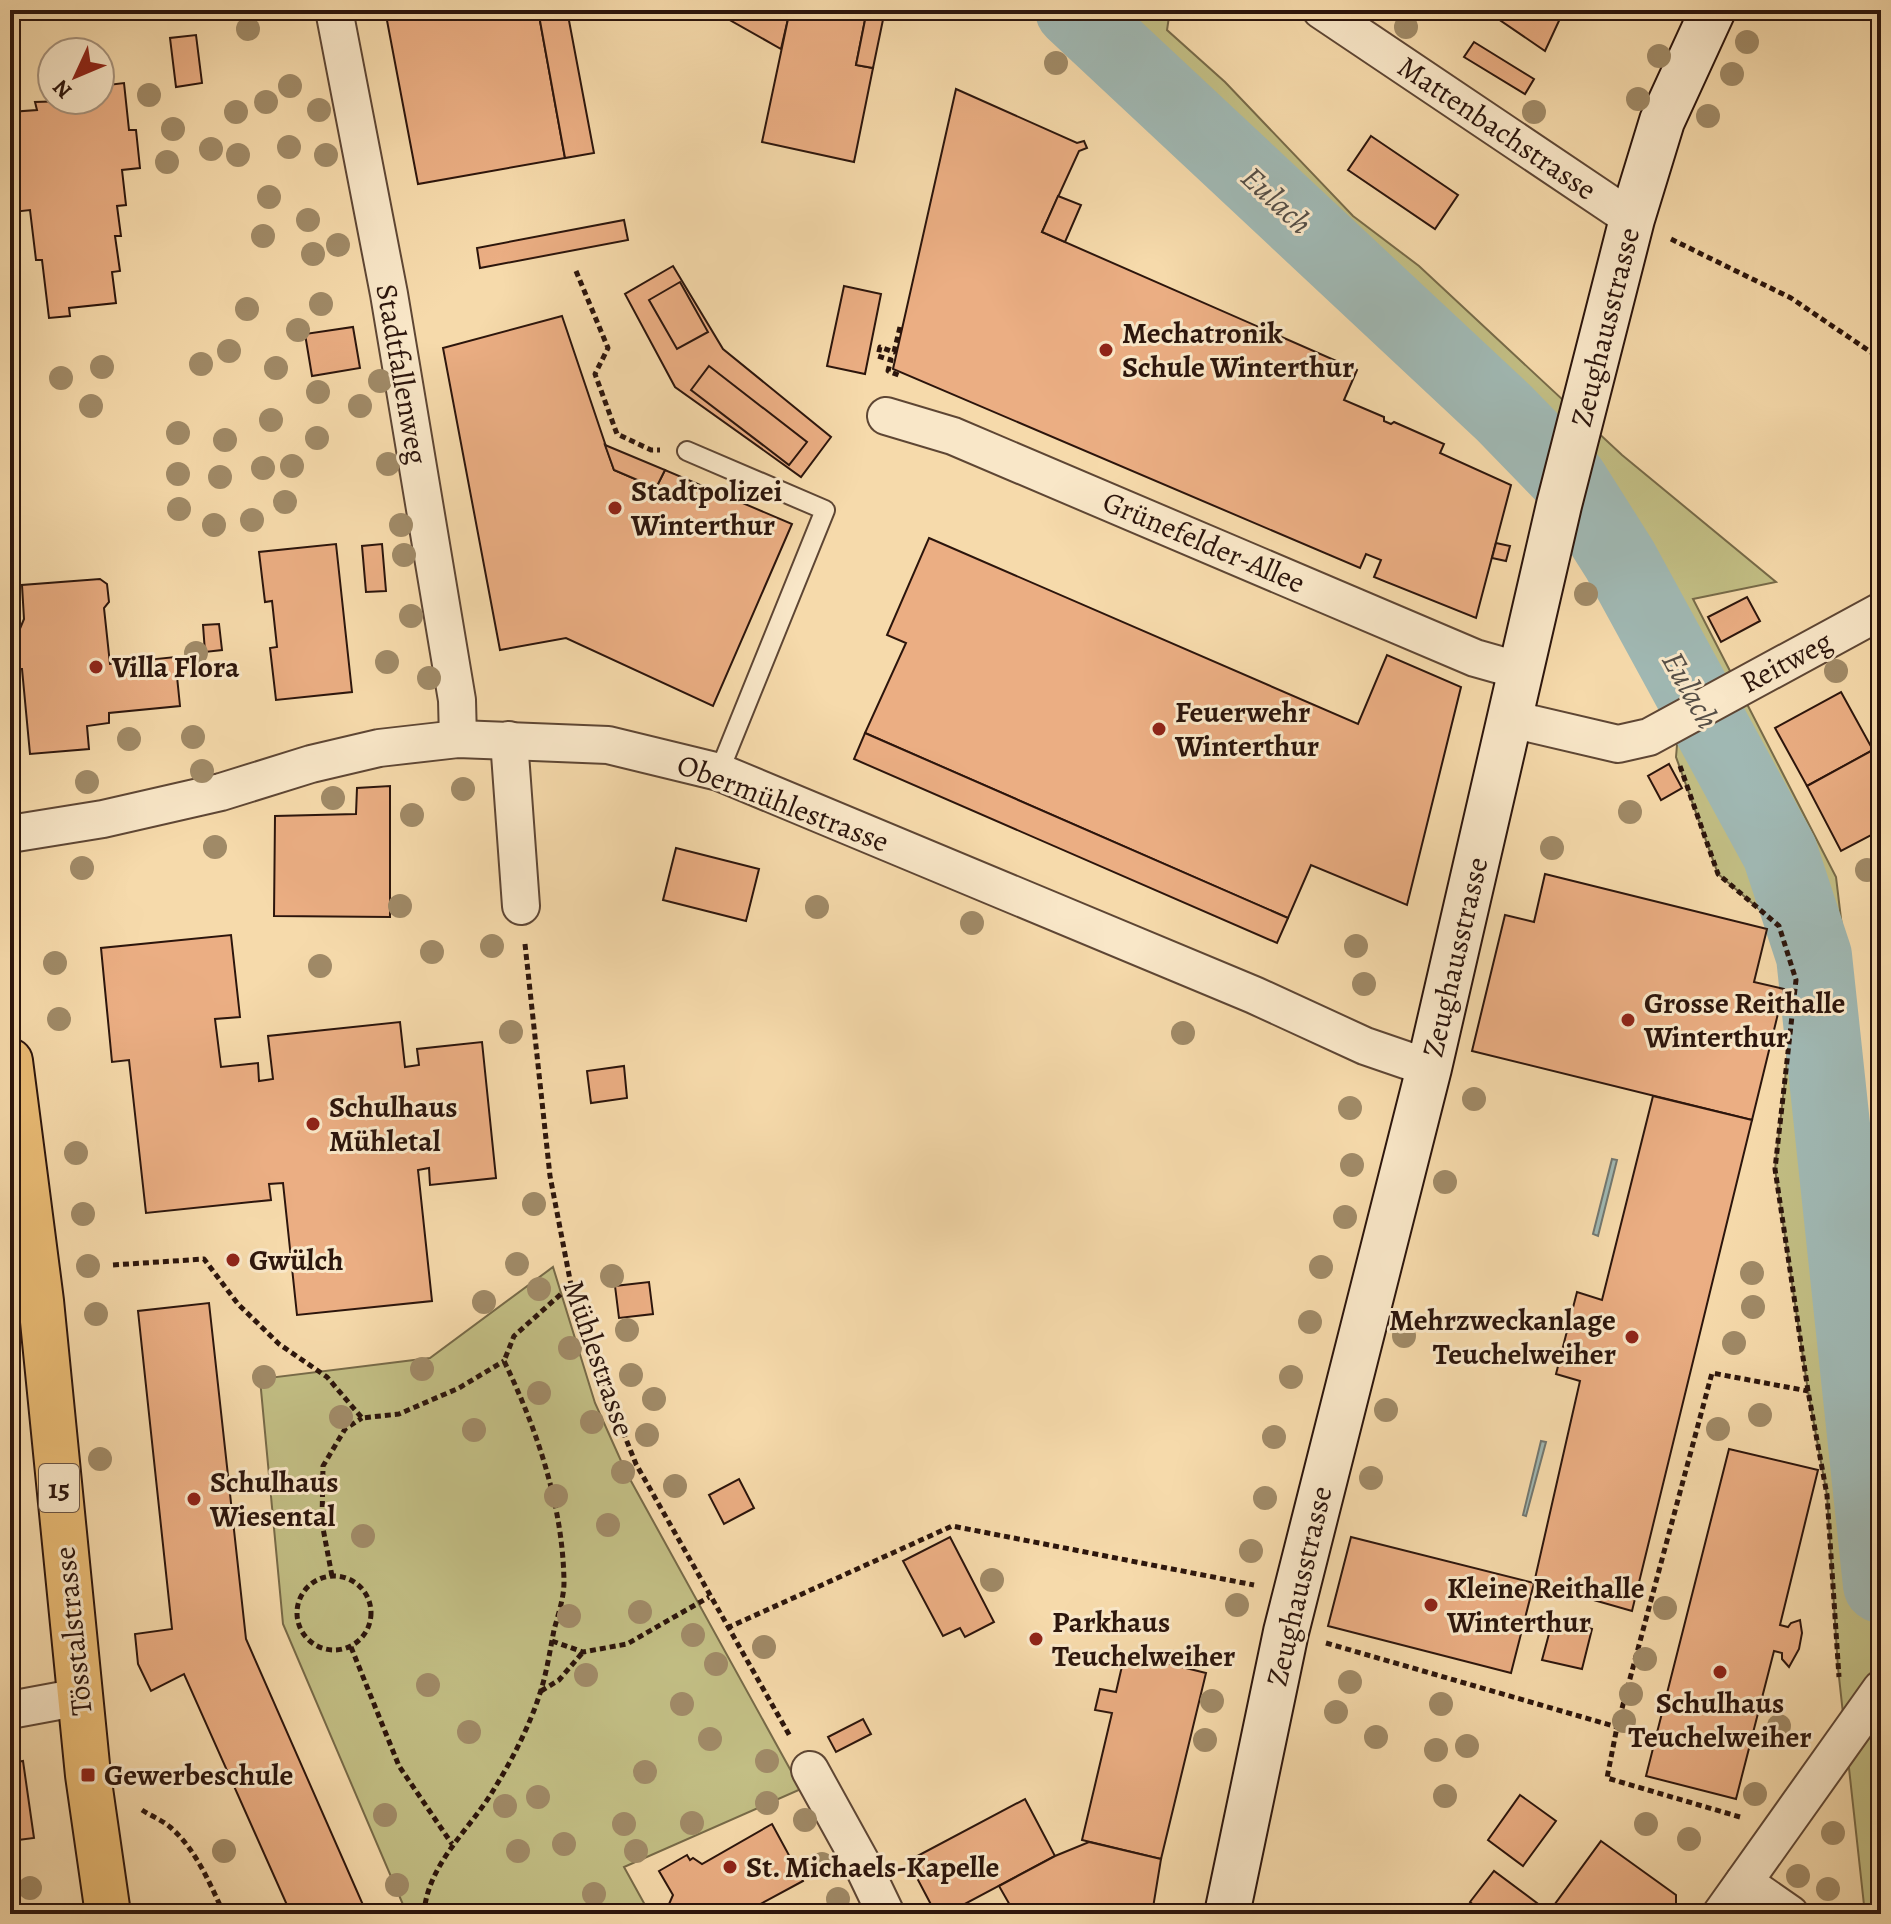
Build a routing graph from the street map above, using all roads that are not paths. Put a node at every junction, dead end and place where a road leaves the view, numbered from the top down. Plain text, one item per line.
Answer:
1 (334, 10) edge
2 (1321, 10) edge
3 (1713, 10) edge
4 (1632, 219) junction
5 (886, 416) dead end
6 (687, 451) road end
7 (1881, 611) edge
8 (1521, 671) junction
9 (1511, 719) junction
10 (458, 739) junction
11 (509, 740) junction
12 (719, 772) junction
13 (10, 834) edge
14 (521, 906) road end
15 (10, 1061) edge
16 (1429, 1068) junction
17 (80, 1697) junction
18 (10, 1710) edge
19 (1863, 1713) edge
20 (810, 1770) road end
21 (1744, 1882) junction
22 (108, 1914) edge
23 (886, 1914) edge
24 (1227, 1914) edge
25 (1721, 1914) edge
26 (1790, 1914) edge

1 - 10 street, Stadtfallenweg
2 - 4 street, Mattenbachstrasse
3 - 4 street, Zeughausstrasse
4 - 8 street, Zeughausstrasse
5 - 8 street, Grünefelder-Allee
6 - 12 lane
7 - 9 street, Reitweg
8 - 9 street, Zeughausstrasse
9 - 16 street, Zeughausstrasse
10 - 11 street, Obermühlestrasse
10 - 13 street, Obermühlestrasse
11 - 12 street, Obermühlestrasse
11 - 14 street
12 - 16 street, Obermühlestrasse
15 - 17 main road, Tösstalstrasse / 15
16 - 24 street, Zeughausstrasse
17 - 18 street
17 - 22 main road, Tösstalstrasse / 15
19 - 21 street
20 - 23 street
21 - 25 street
21 - 26 street

